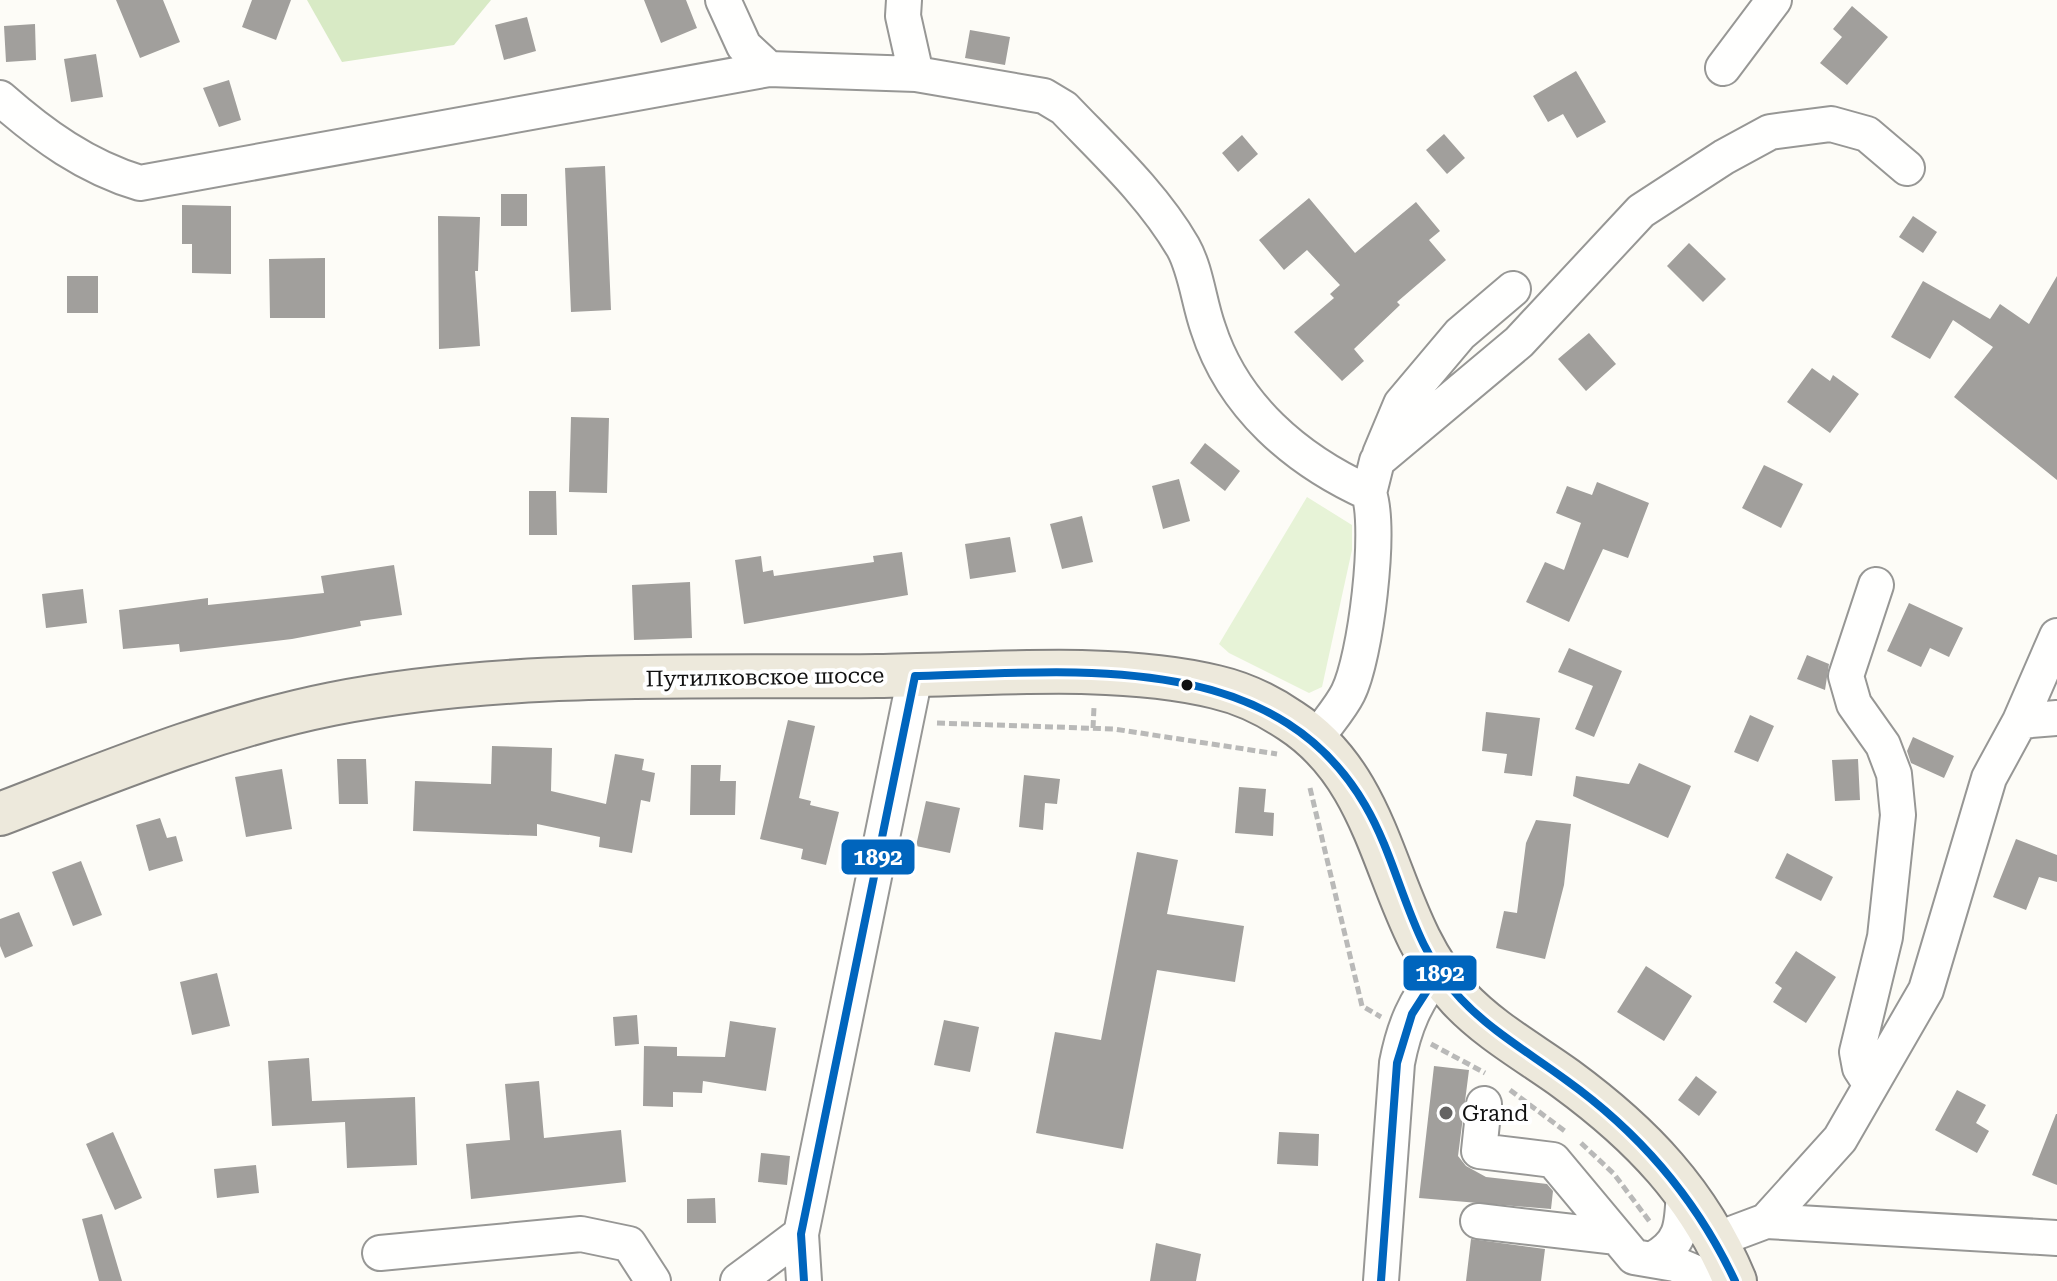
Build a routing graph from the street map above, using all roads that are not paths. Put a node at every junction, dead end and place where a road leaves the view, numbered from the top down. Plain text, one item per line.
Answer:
1 (723, 0) edge
2 (904, 0) edge
3 (1774, 0) edge
4 (1723, 68) dead end
5 (769, 69) junction
6 (916, 74) junction
7 (0, 98) edge
8 (1907, 168) dead end
9 (1513, 289) dead end
10 (1373, 477) junction
11 (1876, 585) dead end
12 (2057, 636) edge
13 (915, 676) junction
14 (2057, 718) edge
15 (2020, 721) junction
16 (1304, 748) junction
17 (0, 814) edge
18 (1439, 972) junction
19 (1871, 1085) junction
20 (1484, 1104) dead end
21 (1684, 1187) junction
22 (1478, 1221) dead end
23 (1766, 1221) junction
24 (801, 1234) junction
25 (1617, 1237) junction
26 (2057, 1238) edge
27 (1718, 1239) junction
28 (380, 1253) dead end
29 (1653, 1259) junction
30 (653, 1281) edge
31 (738, 1281) edge
32 (804, 1281) edge
33 (1381, 1281) edge
34 (1715, 1281) edge
35 (1735, 1281) edge

1 - 5 street
2 - 6 street
3 - 4 street
5 - 6 street
5 - 7 street
6 - 10 street
8 - 10 street
9 - 10 street
10 - 16 street
11 - 19 street
12 - 15 street
13 - 16 main road, Путилковское шоссе
13 - 17 main road, Путилковское шоссе
13 - 24 street
14 - 15 street
15 - 19 street
16 - 18 main road, Путилковское шоссе
18 - 21 main road, Путилковское шоссе
18 - 33 street
19 - 23 street
20 - 25 street
21 - 27 main road, Путилковское шоссе
21 - 29 street
22 - 25 street
23 - 26 street
23 - 27 street
24 - 31 street
24 - 32 street
25 - 29 street
27 - 35 main road, Путилковское шоссе
28 - 30 street
29 - 34 street

